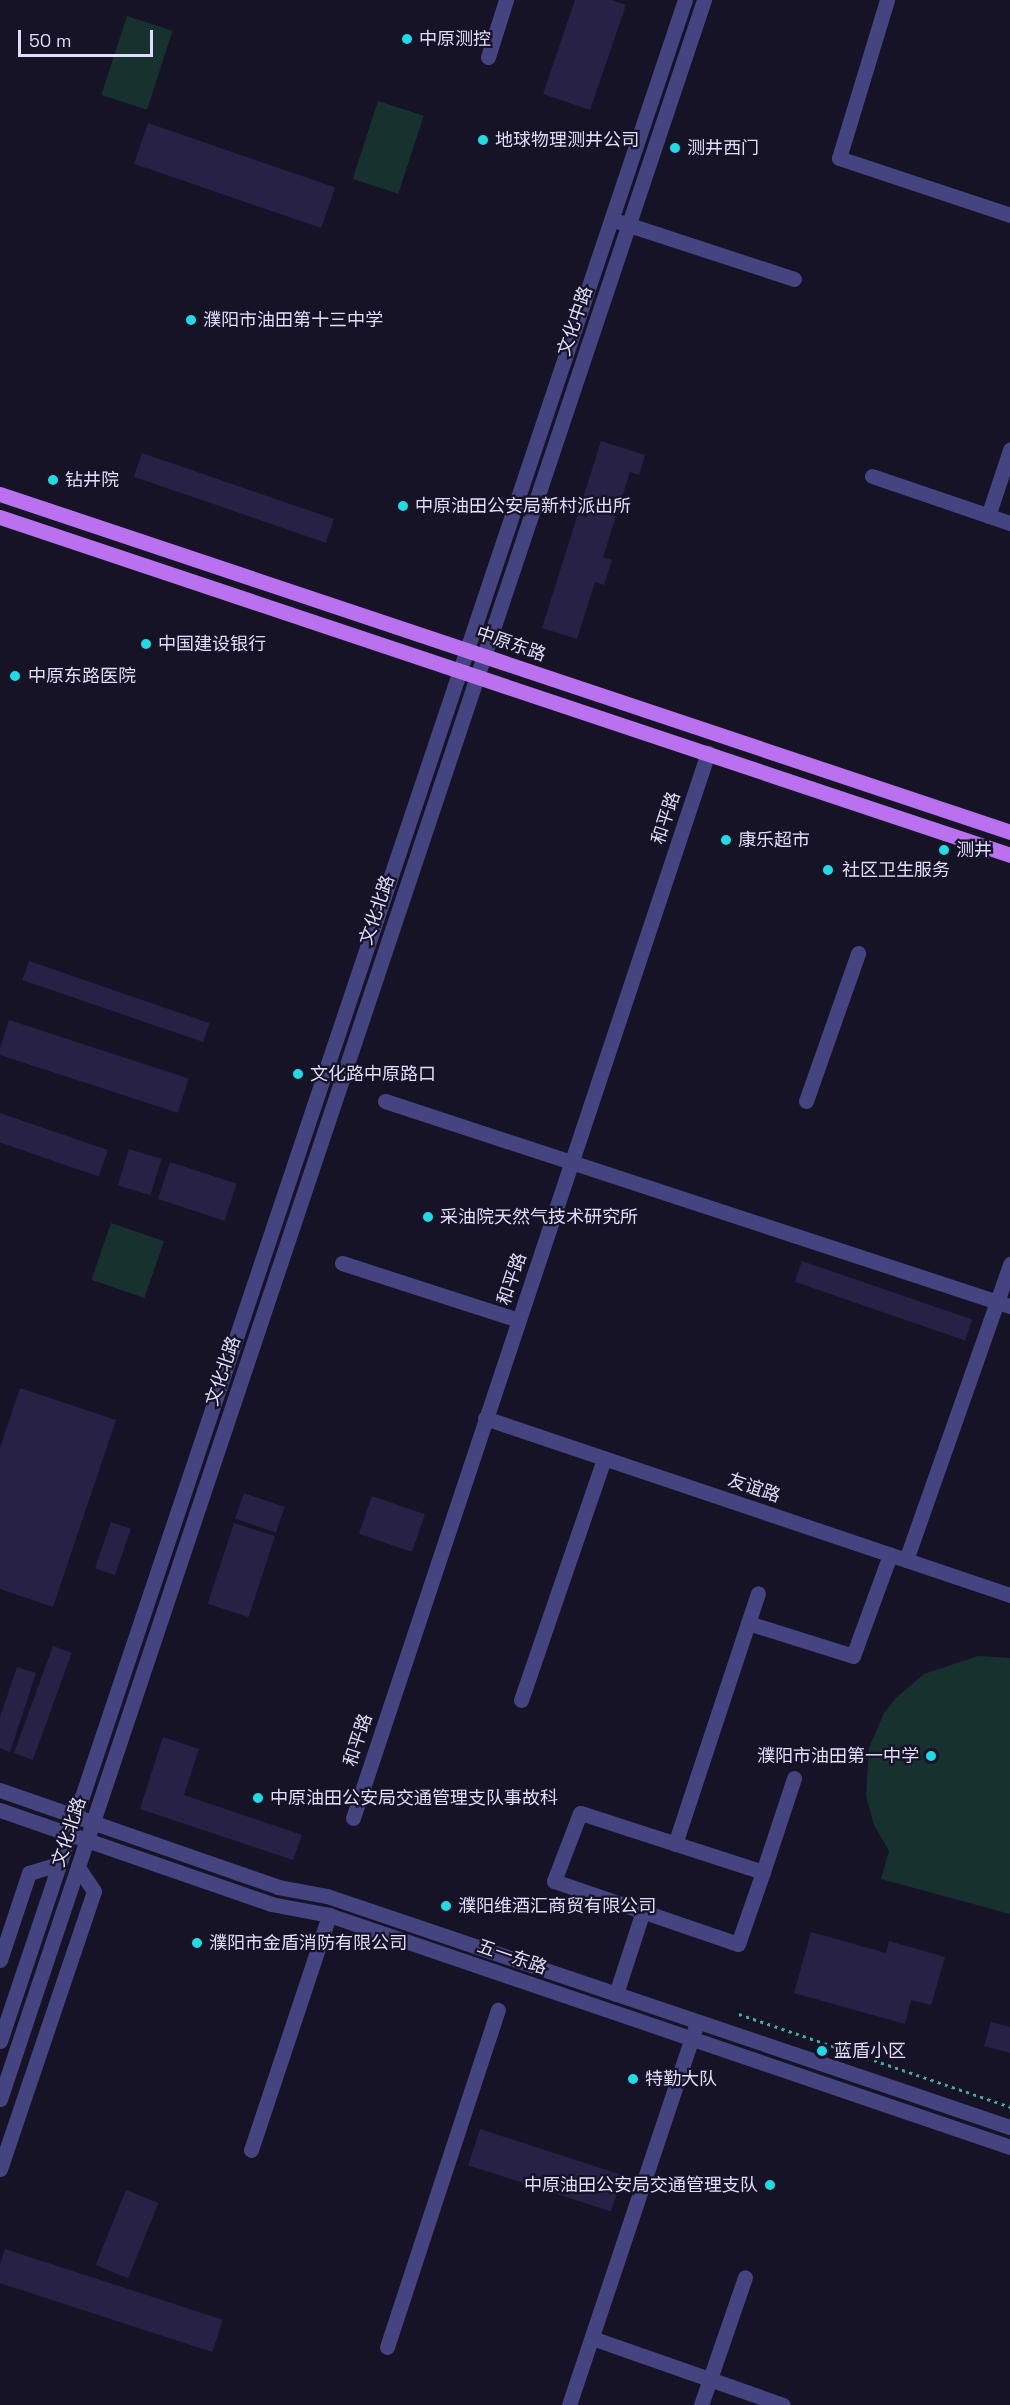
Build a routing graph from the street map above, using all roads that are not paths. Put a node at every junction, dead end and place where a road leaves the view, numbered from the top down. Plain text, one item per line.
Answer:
1 (506, 0) edge
2 (685, 0) edge
3 (704, 0) edge
4 (887, 0) edge
5 (488, 57) dead end
6 (1010, 215) edge
7 (611, 218) junction
8 (628, 224) junction
9 (794, 279) dead end
10 (1010, 450) edge
11 (872, 476) dead end
12 (0, 494) edge
13 (988, 516) junction
14 (0, 517) edge
15 (1010, 523) edge
16 (466, 649) junction
17 (483, 655) junction
18 (459, 670) junction
19 (476, 676) junction
20 (708, 753) junction
21 (1010, 832) edge
22 (1010, 855) edge
23 (858, 953) dead end
24 (385, 1101) dead end
25 (806, 1101) dead end
26 (572, 1161) junction
27 (342, 1263) dead end
28 (1010, 1264) edge
29 (1003, 1304) edge
30 (518, 1320) junction
31 (485, 1418) junction
32 (604, 1459) junction
33 (890, 1555) junction
34 (906, 1560) junction
35 (758, 1593) dead end
36 (1010, 1595) edge
37 (748, 1623) junction
38 (521, 1700) dead end
39 (794, 1778) dead end
40 (0, 1790) edge
41 (0, 1810) edge
42 (75, 1816) junction
43 (353, 1818) dead end
44 (93, 1822) junction
45 (70, 1834) junction
46 (87, 1839) junction
47 (675, 1844) junction
48 (59, 1864) junction
49 (78, 1867) junction
50 (763, 1872) junction
51 (643, 1911) junction
52 (329, 1915) junction
53 (0, 1960) edge
54 (616, 1994) junction
55 (498, 2010) dead end
56 (697, 2021) junction
57 (692, 2039) junction
58 (0, 2041) edge
59 (0, 2099) edge
60 (1010, 2127) edge
61 (1010, 2147) edge
62 (252, 2150) dead end
63 (0, 2169) edge
64 (745, 2277) dead end
65 (592, 2338) junction
66 (387, 2346) dead end
67 (710, 2379) junction
68 (569, 2405) edge
69 (701, 2405) edge
70 (783, 2405) edge

1 - 5 street
2 - 7 street, 文化中路
3 - 8 street, 文化中路
4 - 6 street
7 - 8 street
7 - 16 street, 文化中路
8 - 9 street
8 - 17 street, 文化中路
10 - 13 street
11 - 13 street
12 - 16 main road, 中原东路
13 - 15 street
14 - 18 main road
16 - 17 main road, 中原东路
16 - 18 street, 文化北路
17 - 19 street, 文化北路
17 - 21 main road, 中原东路
18 - 19 main road
18 - 42 street, 文化北路
19 - 20 main road
19 - 44 street, 文化北路
20 - 22 main road
20 - 26 street, 和平路
23 - 25 street
24 - 26 street
26 - 29 street
26 - 30 street, 和平路
27 - 30 street
28 - 29 street
29 - 34 street
30 - 31 street, 和平路
31 - 32 street, 友谊路
31 - 43 street, 和平路
32 - 33 street, 友谊路
32 - 38 street
33 - 34 street, 友谊路
33 - 37 street
34 - 36 street, 友谊路
35 - 37 street
37 - 47 street
39 - 50 street
40 - 42 street, 五一东路
41 - 45 street, 五一东路
42 - 44 street, 五一东路
42 - 45 street, 文化北路
44 - 46 street, 文化北路
44 - 54 street, 五一东路
45 - 46 street, 五一东路
45 - 48 street, 文化北路
46 - 49 street, 文化北路
46 - 52 street, 五一东路
47 - 50 street
47 - 51 street
48 - 53 street
48 - 58 street, 文化北路
49 - 59 street, 文化北路
49 - 63 street
50 - 51 street
51 - 54 street
52 - 57 street, 五一东路
52 - 62 street
54 - 56 street, 五一东路
55 - 66 street
56 - 57 street
56 - 60 street, 五一东路
57 - 61 street, 五一东路
57 - 65 street
64 - 67 street
65 - 67 street
65 - 68 street
67 - 69 street
67 - 70 street

